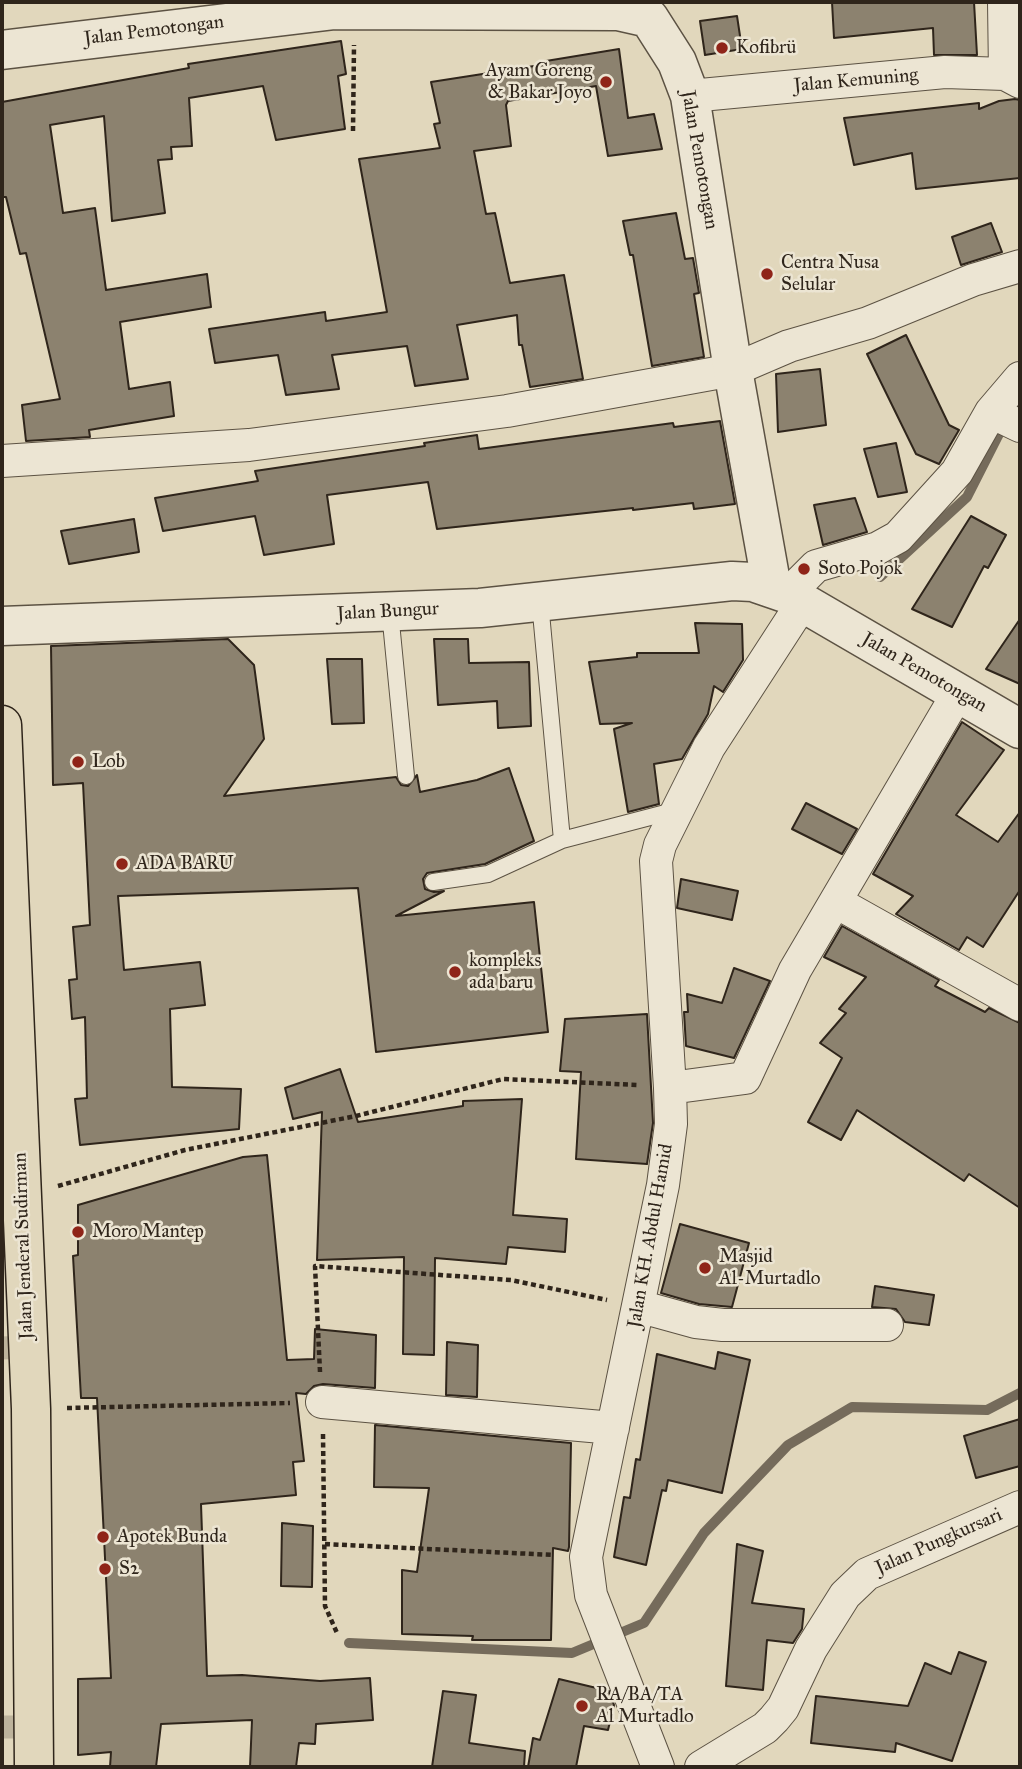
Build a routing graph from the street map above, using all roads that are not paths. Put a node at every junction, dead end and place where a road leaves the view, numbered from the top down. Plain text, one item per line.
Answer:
1 (1004, 2) edge
2 (341, 7) edge
3 (2, 50) edge
4 (1012, 78) edge
5 (690, 96) junction
6 (1020, 265) edge
7 (733, 370) junction
8 (1020, 378) edge
9 (991, 412) junction
10 (1020, 425) edge
11 (2, 461) edge
12 (788, 595) junction
13 (540, 601) junction
14 (390, 612) junction
15 (2, 625) edge
16 (958, 693) junction
17 (2, 724) edge
18 (1020, 729) edge
19 (406, 776) dead end
20 (677, 810) junction
21 (562, 840) junction
22 (433, 882) dead end
23 (835, 902) junction
24 (6, 940) edge
25 (1020, 1005) edge
26 (670, 1088) junction
27 (638, 1306) junction
28 (887, 1325) dead end
29 (322, 1402) road end
30 (613, 1428) junction
31 (1020, 1507) edge
32 (34, 1767) edge
33 (658, 1767) edge
34 (701, 1767) edge

1 - 4 street
2 - 3 street, Jalan Pemotongan
2 - 5 street, Jalan Pemotongan
4 - 5 street, Jalan Kemuning
5 - 7 street, Jalan Pemotongan
6 - 7 street
7 - 11 street
7 - 12 street, Jalan Pemotongan
8 - 9 street, Jalan KH. Abdul Hamid
9 - 10 street
9 - 12 street, Jalan KH. Abdul Hamid
12 - 13 street, Jalan Bungur
12 - 16 street, Jalan Pemotongan
12 - 20 street, Jalan KH. Abdul Hamid
13 - 14 street, Jalan Bungur
13 - 21 lane
14 - 15 street, Jalan Bungur
14 - 19 lane
16 - 18 street, Jalan Pemotongan
16 - 23 street
17 - 24 main road, Jalan Jenderal Sudirman
20 - 21 lane
20 - 26 street, Jalan KH. Abdul Hamid
21 - 22 lane
23 - 25 street
23 - 26 street
24 - 32 main road, Jalan Jenderal Sudirman
26 - 27 street, Jalan KH. Abdul Hamid
27 - 28 street
27 - 30 street, Jalan KH. Abdul Hamid
29 - 30 street
30 - 33 street, Jalan KH. Abdul Hamid
31 - 34 street, Jalan Pungkursari

